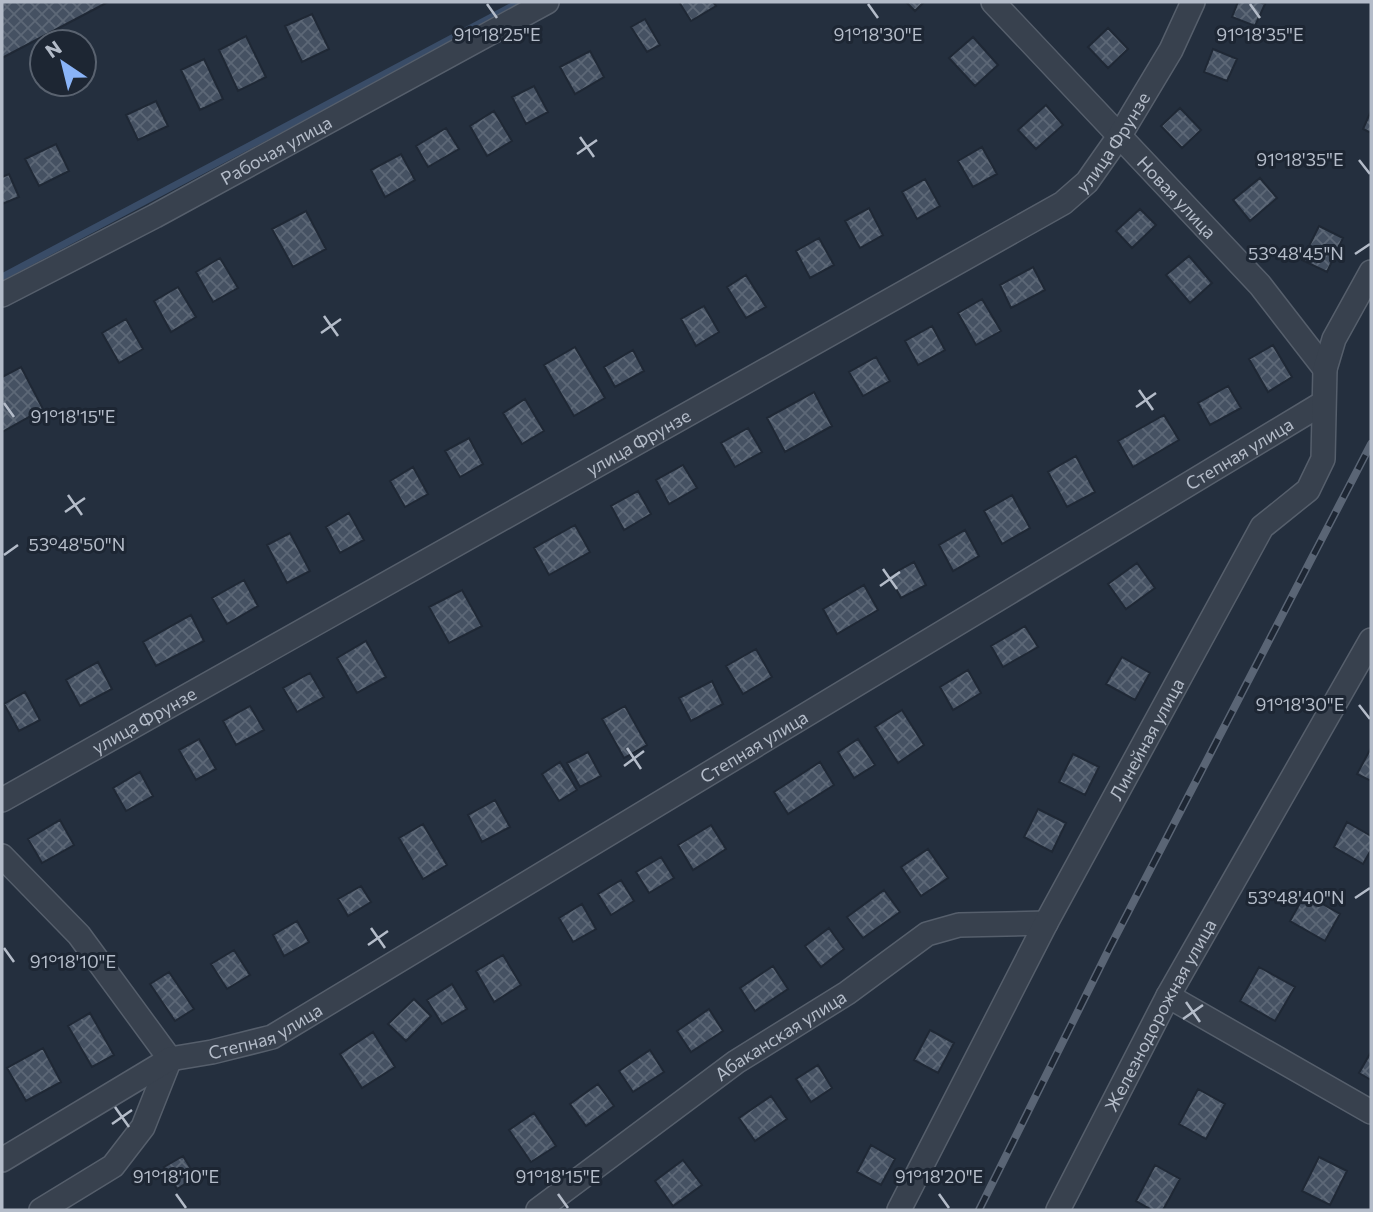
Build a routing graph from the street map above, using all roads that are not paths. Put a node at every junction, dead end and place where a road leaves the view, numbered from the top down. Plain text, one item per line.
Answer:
1 (547, 2) edge
2 (993, 2) edge
3 (1193, 2) edge
4 (1120, 135) junction
5 (1371, 272) edge
6 (2, 295) edge
7 (1325, 369) junction
8 (1323, 403) junction
9 (1371, 640) edge
10 (2, 800) edge
11 (2, 856) edge
12 (1046, 923) junction
13 (1168, 996) junction
14 (170, 1059) junction
15 (1371, 1112) edge
16 (2, 1160) edge
17 (41, 1210) edge
18 (538, 1210) edge
19 (899, 1210) edge
20 (1058, 1210) edge

1 - 6 street, Рабочая улица
2 - 4 street, Новая улица
3 - 4 street, улица Фрунзе
4 - 7 street, Новая улица
4 - 10 street, улица Фрунзе
5 - 7 street, Линейная улица
7 - 8 street, Линейная улица
8 - 12 street, Линейная улица
8 - 14 street, Степная улица
9 - 13 street, Железнодорожная улица
11 - 14 street
12 - 18 street, Абаканская улица
12 - 19 street, Линейная улица
13 - 15 street
13 - 20 street, Железнодорожная улица
14 - 16 street, Степная улица
14 - 17 street

